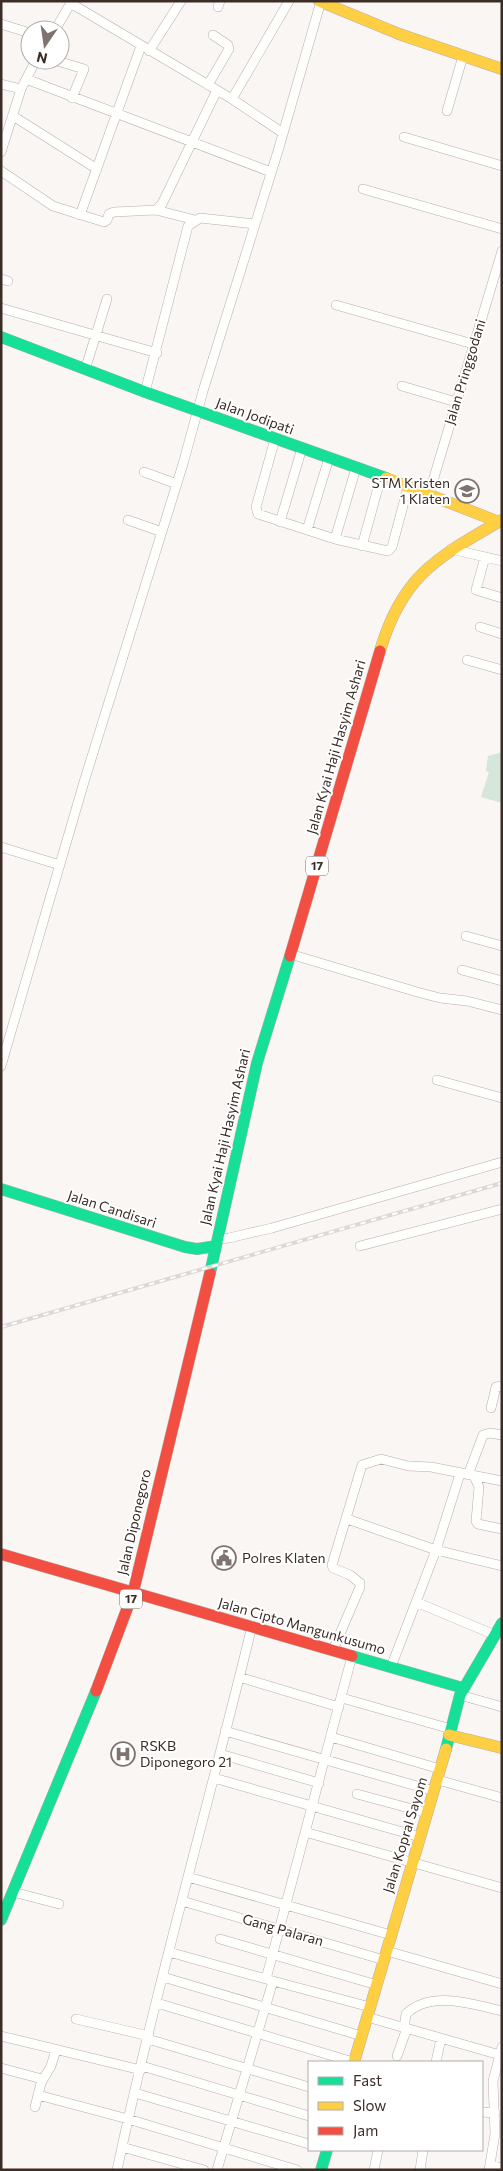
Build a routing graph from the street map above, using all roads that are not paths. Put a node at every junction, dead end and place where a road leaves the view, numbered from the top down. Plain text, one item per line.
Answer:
1 (181, 1) edge
2 (289, 1) edge
3 (72, 2) edge
4 (321, 2) edge
5 (61, 20) edge
6 (1, 24) edge
7 (20, 30) edge
8 (213, 35) dead end
9 (141, 46) junction
10 (150, 51) junction
11 (463, 56) junction
12 (70, 65) edge
13 (31, 70) edge
14 (502, 70) edge
15 (26, 79) junction
16 (1, 84) edge
17 (212, 88) junction
18 (21, 89) junction
19 (72, 98) junction
20 (232, 99) junction
21 (446, 111) dead end
22 (115, 115) junction
23 (1, 120) edge
24 (12, 120) junction
25 (283, 133) junction
26 (404, 137) dead end
27 (190, 142) junction
28 (1, 151) edge
29 (502, 166) edge
30 (97, 169) junction
31 (1, 171) edge
32 (271, 172) junction
33 (364, 189) dead end
34 (156, 210) junction
35 (80, 215) junction
36 (195, 220) junction
37 (255, 224) junction
38 (502, 229) edge
39 (502, 251) edge
40 (107, 298) dead end
41 (336, 304) dead end
42 (1, 308) edge
43 (96, 336) junction
44 (1, 337) edge
45 (474, 344) junction
46 (157, 353) junction
47 (85, 370) junction
48 (402, 386) dead end
49 (146, 392) junction
50 (456, 402) junction
51 (198, 412) junction
52 (275, 439) junction
53 (302, 448) junction
54 (329, 458) junction
55 (356, 468) junction
56 (144, 472) dead end
57 (381, 477) junction
58 (177, 484) junction
59 (408, 487) junction
60 (429, 494) junction
61 (128, 520) dead end
62 (280, 522) junction
63 (501, 522) edge
64 (307, 530) junction
65 (162, 532) junction
66 (335, 539) junction
67 (362, 546) junction
68 (451, 549) junction
69 (485, 556) junction
70 (502, 561) edge
71 (502, 598) edge
72 (480, 627) dead end
73 (502, 634) edge
74 (467, 660) dead end
75 (502, 670) edge
76 (1, 847) edge
77 (60, 865) junction
78 (466, 936) dead end
79 (502, 946) edge
80 (290, 954) junction
81 (462, 970) dead end
82 (502, 981) edge
83 (502, 1010) edge
84 (1, 1066) edge
85 (437, 1080) dead end
86 (502, 1098) edge
87 (502, 1162) edge
88 (1, 1189) edge
89 (502, 1209) edge
90 (217, 1242) junction
91 (360, 1246) dead end
92 (212, 1262) joint
93 (502, 1386) edge
94 (491, 1408) dead end
95 (502, 1435) edge
96 (467, 1475) junction
97 (502, 1481) edge
98 (346, 1519) junction
99 (502, 1528) edge
100 (436, 1550) junction
101 (1, 1554) edge
102 (502, 1566) edge
103 (133, 1592) junction
104 (416, 1602) junction
105 (502, 1623) edge
106 (252, 1626) junction
107 (496, 1639) edge
108 (334, 1650) junction
109 (352, 1656) junction
110 (391, 1667) junction
111 (239, 1677) junction
112 (462, 1691) junction
113 (340, 1702) junction
114 (502, 1706) edge
115 (226, 1731) junction
116 (450, 1732) junction
117 (330, 1737) junction
118 (502, 1748) edge
119 (220, 1754) junction
120 (325, 1759) junction
121 (214, 1778) junction
122 (437, 1780) junction
123 (318, 1783) junction
124 (357, 1794) dead end
125 (502, 1798) edge
126 (312, 1807) junction
127 (427, 1813) junction
128 (305, 1832) junction
129 (420, 1837) junction
130 (413, 1862) junction
131 (188, 1877) junction
132 (502, 1888) edge
133 (13, 1892) junction
134 (182, 1901) junction
135 (59, 1904) dead end
136 (285, 1904) junction
137 (1, 1920) edge
138 (279, 1929) junction
139 (391, 1935) junction
140 (220, 1939) dead end
141 (169, 1952) junction
142 (272, 1954) junction
143 (385, 1955) junction
144 (163, 1977) junction
145 (270, 1980) junction
146 (502, 1984) edge
147 (377, 1985) junction
148 (157, 2003) junction
149 (265, 2007) junction
150 (502, 2010) edge
151 (369, 2012) junction
152 (76, 2019) dead end
153 (406, 2028) junction
154 (256, 2033) junction
155 (1, 2036) edge
156 (362, 2036) junction
157 (149, 2038) junction
158 (441, 2038) junction
159 (56, 2050) junction
160 (501, 2051) edge
161 (397, 2056) dead end
162 (350, 2061) edge
163 (353, 2061) edge
164 (436, 2061) edge
165 (1, 2068) edge
166 (141, 2068) junction
167 (247, 2069) junction
168 (42, 2079) junction
169 (308, 2087) edge
170 (135, 2094) junction
171 (38, 2095) junction
172 (239, 2096) junction
173 (35, 2107) dead end
174 (483, 2112) edge
175 (495, 2113) junction
176 (308, 2116) edge
177 (128, 2118) junction
178 (231, 2122) junction
179 (498, 2135) edge
180 (308, 2144) edge
181 (122, 2147) junction
182 (224, 2148) junction
183 (327, 2151) edge
184 (378, 2151) edge
185 (423, 2151) edge
186 (489, 2167) edge
187 (502, 2168) edge
188 (117, 2170) edge
189 (204, 2170) edge
190 (217, 2170) edge
191 (297, 2170) edge
192 (321, 2170) edge
193 (374, 2170) edge
194 (420, 2170) edge

1 - 10 street
2 - 20 street
3 - 5 street
3 - 9 street
4 - 11 main road
4 - 25 street
6 - 7 street
8 - 17 street
9 - 10 street
9 - 22 street
10 - 17 street
11 - 14 main road
11 - 21 street
12 - 19 street
13 - 15 street
15 - 18 street
15 - 19 street
16 - 18 street
17 - 20 street
17 - 27 street
18 - 24 street
19 - 22 street
20 - 25 street
22 - 27 street
22 - 30 street
23 - 24 street
24 - 28 street
24 - 30 street
25 - 32 street
26 - 29 street
27 - 32 street
27 - 34 street
30 - 35 street
31 - 35 street
32 - 37 street
33 - 38 street
34 - 35 street
34 - 36 street
36 - 37 street
36 - 46 street
37 - 51 street
39 - 45 street, Jalan Pringgodani
40 - 43 street
41 - 45 street
42 - 43 street
43 - 46 street
43 - 47 street
44 - 47 main road, Jalan Jodipati
45 - 50 street, Jalan Pringgodani
46 - 49 street
47 - 49 main road, Jalan Jodipati
48 - 50 street
49 - 51 main road, Jalan Jodipati
50 - 60 street, Jalan Pringgodani
51 - 52 main road, Jalan Jodipati
51 - 58 street
52 - 53 main road, Jalan Jodipati
52 - 62 street
53 - 54 main road, Jalan Jodipati
53 - 62 street
54 - 55 main road, Jalan Jodipati
54 - 64 street
55 - 57 main road, Jalan Jodipati
55 - 66 street
56 - 58 street
57 - 59 main road, Jalan Jodipati
57 - 67 street
58 - 65 street
59 - 60 main road, Jalan Jodipati
59 - 67 street
60 - 63 main road, Jalan Jodipati
61 - 65 street
62 - 64 street
63 - 68 main road, Jalan Kyai Haji Hasyim Ashari / 17
64 - 66 street
65 - 77 street
66 - 67 street
68 - 69 street
68 - 80 main road, Jalan Kyai Haji Hasyim Ashari / 17
69 - 70 street
69 - 71 street
72 - 73 street
74 - 75 street
76 - 77 street
77 - 84 street
78 - 79 street
80 - 83 street
80 - 90 main road, Jalan Kyai Haji Hasyim Ashari / 17
81 - 82 street
85 - 86 street
87 - 90 street
88 - 90 main road, Jalan Candisari
89 - 91 street
90 - 92 main road, Jalan Kyai Haji Hasyim Ashari / 17
92 - 103 main road, Jalan Diponegoro / 17
93 - 94 street
95 - 96 street
96 - 97 street
96 - 98 street
96 - 99 street
96 - 100 street
98 - 100 street
98 - 108 street
100 - 102 street
100 - 104 street
101 - 103 main road, Jalan Cipto Mangunkusumo
103 - 106 main road, Jalan Cipto Mangunkusumo
103 - 133 main road, Jalan Diponegoro / 17
104 - 107 street
104 - 110 street
105 - 107 main road, Jalan Kopral Sayom
106 - 108 main road, Jalan Cipto Mangunkusumo
106 - 111 street
107 - 112 main road, Jalan Kopral Sayom
108 - 109 main road, Jalan Cipto Mangunkusumo
109 - 110 main road, Jalan Cipto Mangunkusumo
109 - 113 street
110 - 112 main road, Jalan Cipto Mangunkusumo
111 - 113 street
111 - 115 street
112 - 114 street
112 - 116 main road, Jalan Kopral Sayom
113 - 116 street
113 - 117 street
115 - 119 street
115 - 120 street
116 - 118 main road
116 - 122 main road, Jalan Kopral Sayom
117 - 120 street
117 - 122 street
119 - 121 street
119 - 123 street
120 - 122 street
120 - 123 street
121 - 126 street
121 - 131 street
122 - 125 street
122 - 127 main road, Jalan Kopral Sayom
123 - 126 street
124 - 127 street
126 - 128 street
126 - 129 street
127 - 129 main road, Jalan Kopral Sayom
128 - 130 street
128 - 136 street
129 - 130 main road, Jalan Kopral Sayom
130 - 132 street
130 - 139 main road, Jalan Kopral Sayom
131 - 134 street
131 - 136 street
133 - 135 street
133 - 137 main road, Jalan Diponegoro / 17
134 - 138 street, Gang Palaran
134 - 141 street
136 - 138 street
136 - 139 street
138 - 142 street
138 - 143 street, Gang Palaran
139 - 143 main road, Jalan Kopral Sayom
140 - 142 street
141 - 144 street
141 - 145 street
142 - 145 street
142 - 147 street
143 - 146 street, Gang Palaran
143 - 147 main road, Jalan Kopral Sayom
144 - 148 street
144 - 149 street
145 - 149 street
145 - 151 street
147 - 151 main road, Jalan Kopral Sayom
148 - 154 street
148 - 157 street
149 - 154 street
149 - 156 street
150 - 153 street
151 - 153 street
151 - 156 main road, Jalan Kopral Sayom
152 - 157 street
153 - 158 street
153 - 161 street
154 - 162 street
154 - 167 street
155 - 159 street
156 - 163 main road, Jalan Kopral Sayom
157 - 166 street
157 - 167 street
158 - 160 street
158 - 164 street
159 - 166 street
159 - 168 street
160 - 175 street
165 - 168 street
166 - 170 street
166 - 172 street
167 - 169 street
167 - 172 street
168 - 171 street
170 - 177 street
170 - 178 street
171 - 173 street
171 - 177 street
172 - 176 street
172 - 178 street
174 - 175 street
175 - 179 street
177 - 181 street
177 - 182 street
178 - 180 street
178 - 182 street
179 - 186 street
181 - 188 street
181 - 189 street
182 - 190 street
182 - 191 street
183 - 192 main road
184 - 193 street
185 - 194 street
186 - 187 street

